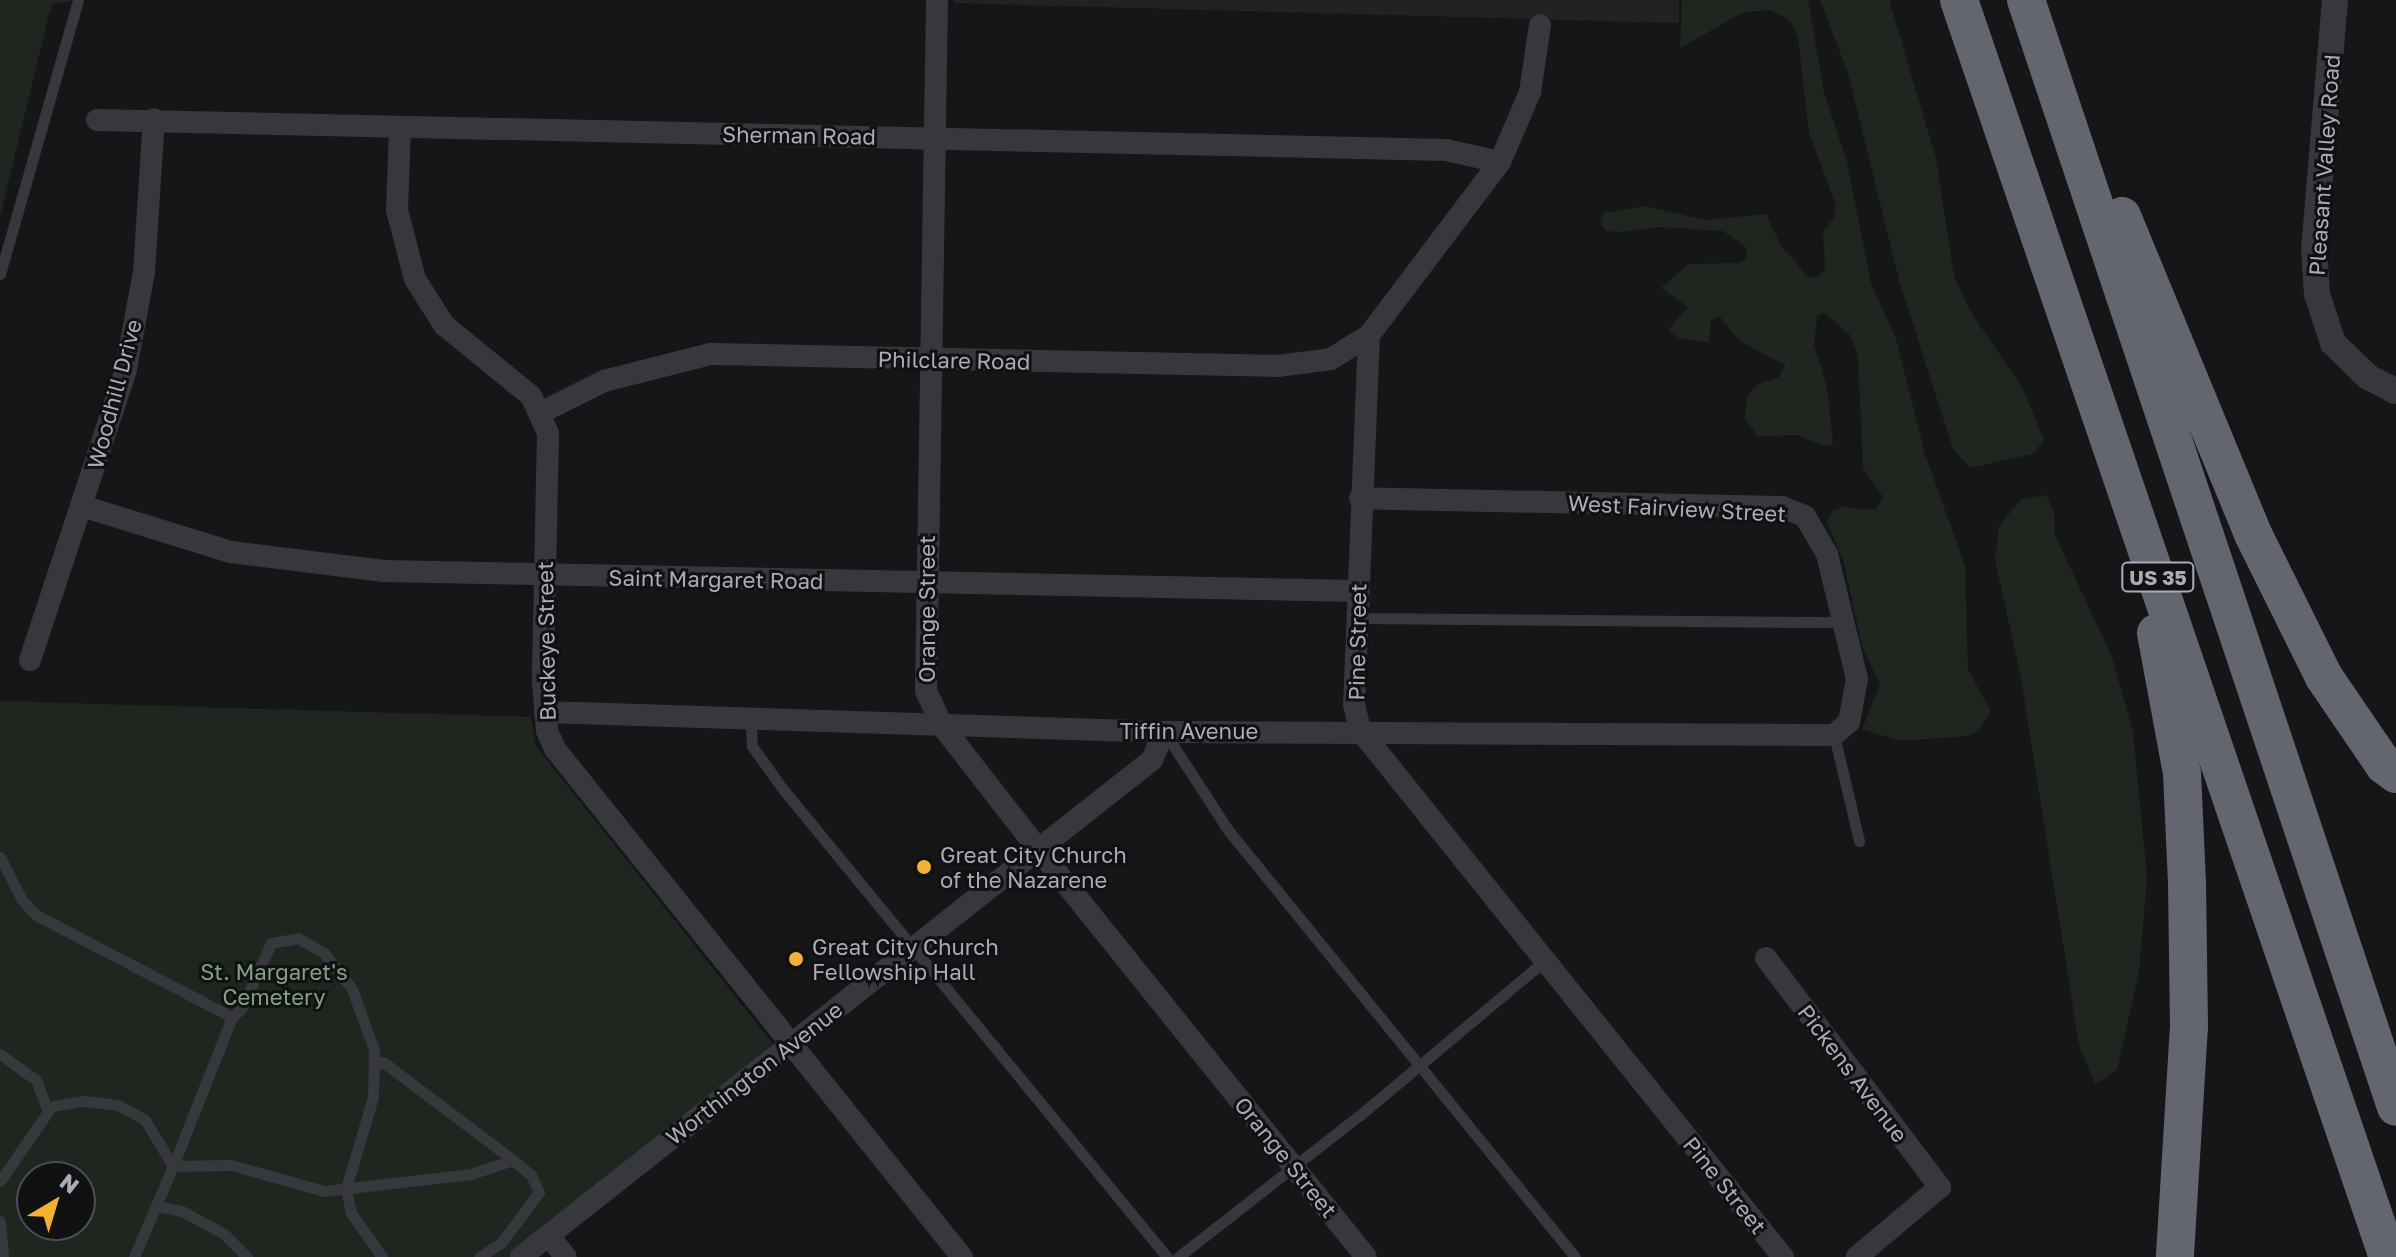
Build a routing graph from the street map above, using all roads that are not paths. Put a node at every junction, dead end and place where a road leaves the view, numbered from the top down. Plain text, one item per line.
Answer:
1 (78, 0) edge
2 (937, 0) edge
3 (1959, 0) edge
4 (2026, 0) edge
5 (2335, 0) edge
6 (1540, 25) dead end
7 (2060, 102) junction
8 (154, 119) junction
9 (97, 120) dead end
10 (400, 129) junction
11 (934, 137) junction
12 (1500, 162) junction
13 (0, 274) edge
14 (1369, 335) junction
15 (931, 360) junction
16 (2396, 391) edge
17 (542, 412) junction
18 (1360, 498) junction
19 (82, 506) junction
20 (2152, 558) junction
21 (544, 575) junction
22 (926, 583) junction
23 (1358, 591) junction
24 (1357, 618) junction
25 (1843, 622) junction
26 (30, 660) dead end
27 (545, 712) junction
28 (751, 723) junction
29 (943, 727) junction
30 (1360, 730) junction
31 (1164, 732) junction
32 (1834, 735) junction
33 (2396, 774) edge
34 (1859, 841) dead end
35 (1038, 849) junction
36 (0, 857) edge
37 (913, 947) junction
38 (1766, 958) dead end
39 (1544, 961) junction
40 (232, 1017) junction
41 (791, 1044) junction
42 (0, 1054) edge
43 (1417, 1063) junction
44 (376, 1064) junction
45 (2396, 1107) edge
46 (48, 1111) junction
47 (513, 1160) junction
48 (173, 1166) junction
49 (1293, 1166) junction
50 (0, 1181) edge
51 (346, 1189) junction
52 (156, 1206) junction
53 (0, 1221) edge
54 (548, 1235) junction
55 (3, 1257) edge
56 (134, 1257) edge
57 (247, 1257) edge
58 (382, 1257) edge
59 (480, 1257) edge
60 (521, 1257) edge
61 (566, 1257) edge
62 (962, 1257) edge
63 (1167, 1257) edge
64 (1178, 1257) edge
65 (1366, 1257) edge
66 (1575, 1257) edge
67 (1783, 1257) edge
68 (1857, 1257) edge
69 (2175, 1257) edge
70 (2388, 1257) edge

1 - 13 lane
2 - 11 street, Orange Street
3 - 20 highway, US 35
4 - 7 highway, US 35
5 - 16 street, Pleasant Valley Road
6 - 12 street
7 - 33 highway
7 - 45 highway, US 35
8 - 9 street, Sherman Road
8 - 10 street, Sherman Road
8 - 19 street, Woodhill Drive
10 - 11 street, Sherman Road
10 - 17 street
11 - 12 street, Sherman Road
11 - 15 street, Orange Street
12 - 14 street
14 - 15 street, Philclare Road
14 - 18 street, Pine Street
15 - 17 street, Philclare Road
15 - 22 street, Orange Street
17 - 21 street, Buckeye Street
18 - 23 street, Pine Street
18 - 25 street, West Fairview Street
19 - 21 street, Saint Margaret Road
19 - 26 street, Woodhill Drive
20 - 69 highway
20 - 70 highway, US 35
21 - 22 street, Saint Margaret Road
21 - 27 street, Buckeye Street
22 - 23 street, Saint Margaret Road
22 - 29 street, Orange Street
23 - 24 street, Pine Street
24 - 25 lane
24 - 30 street, Pine Street
25 - 32 street, West Fairview Street
27 - 28 street, Tiffin Avenue
27 - 41 street, Buckeye Street
28 - 29 street, Tiffin Avenue
28 - 37 lane
29 - 31 street, Tiffin Avenue
29 - 35 street, Orange Street
30 - 31 street, Tiffin Avenue
30 - 32 street, Tiffin Avenue
30 - 39 street, Pine Street
31 - 35 street, Worthington Avenue
31 - 43 lane
32 - 34 lane
35 - 37 street, Worthington Avenue
35 - 49 street, Orange Street
36 - 40 lane
37 - 41 street, Worthington Avenue
37 - 63 lane
38 - 68 street, Pickens Avenue
39 - 43 lane
39 - 67 street, Pine Street
40 - 44 lane
40 - 48 lane
41 - 54 street, Worthington Avenue
41 - 62 street, Buckeye Street
42 - 46 lane
43 - 49 lane
43 - 66 lane
44 - 47 lane
44 - 51 lane
46 - 48 lane
46 - 50 lane
47 - 51 lane
47 - 59 lane
48 - 51 lane
48 - 52 lane
49 - 64 lane
49 - 65 street, Orange Street
51 - 58 lane
52 - 56 lane
52 - 57 lane
53 - 55 lane
54 - 60 street, Worthington Avenue
54 - 61 street

